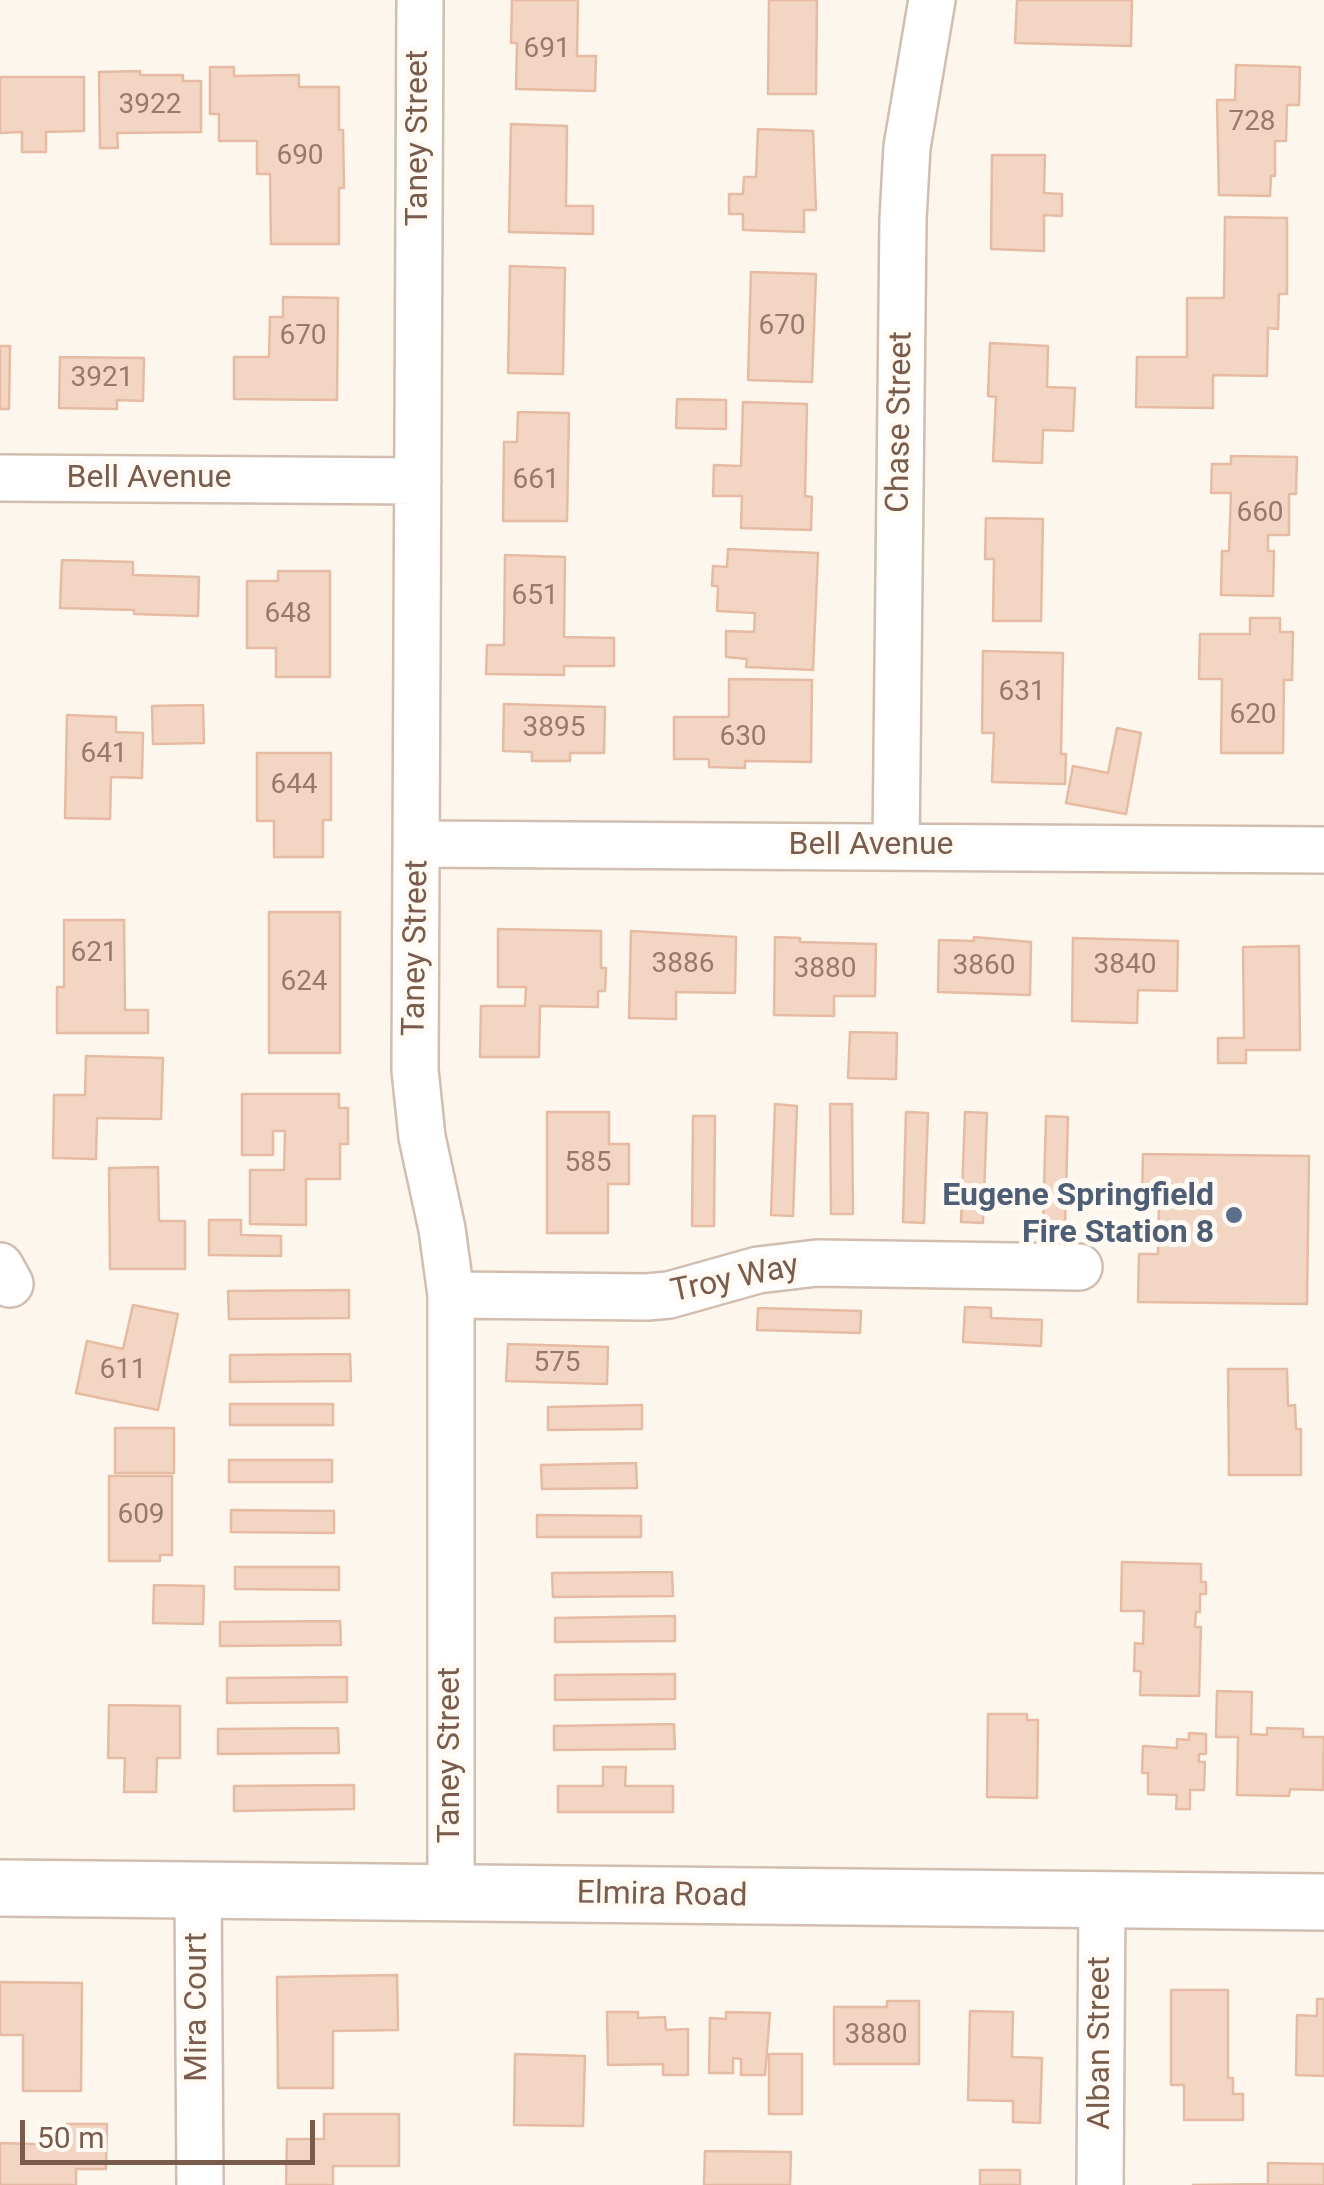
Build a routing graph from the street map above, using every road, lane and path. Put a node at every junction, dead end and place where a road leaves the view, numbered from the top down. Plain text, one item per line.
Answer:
1 (420, 0) edge
2 (932, 0) edge
3 (0, 478) edge
4 (418, 482) junction
5 (418, 844) junction
6 (896, 846) junction
7 (1324, 850) edge
8 (1079, 1267) dead end
9 (451, 1295) junction
10 (0, 1888) edge
11 (198, 1890) junction
12 (451, 1893) junction
13 (1102, 1901) junction
14 (1324, 1902) edge
15 (200, 2185) edge
16 (1100, 2185) edge

1 - 4 street, Taney Street
2 - 6 street, Chase Street
3 - 4 street, Bell Avenue
4 - 5 street, Taney Street
5 - 6 street, Bell Avenue
5 - 9 street, Taney Street
6 - 7 street, Bell Avenue
8 - 9 street, Troy Way
9 - 12 street, Taney Street
10 - 11 street, Elmira Road
11 - 12 street, Elmira Road
11 - 15 street, Mira Court
12 - 13 street, Elmira Road
13 - 14 street, Elmira Road
13 - 16 street, Alban Street

